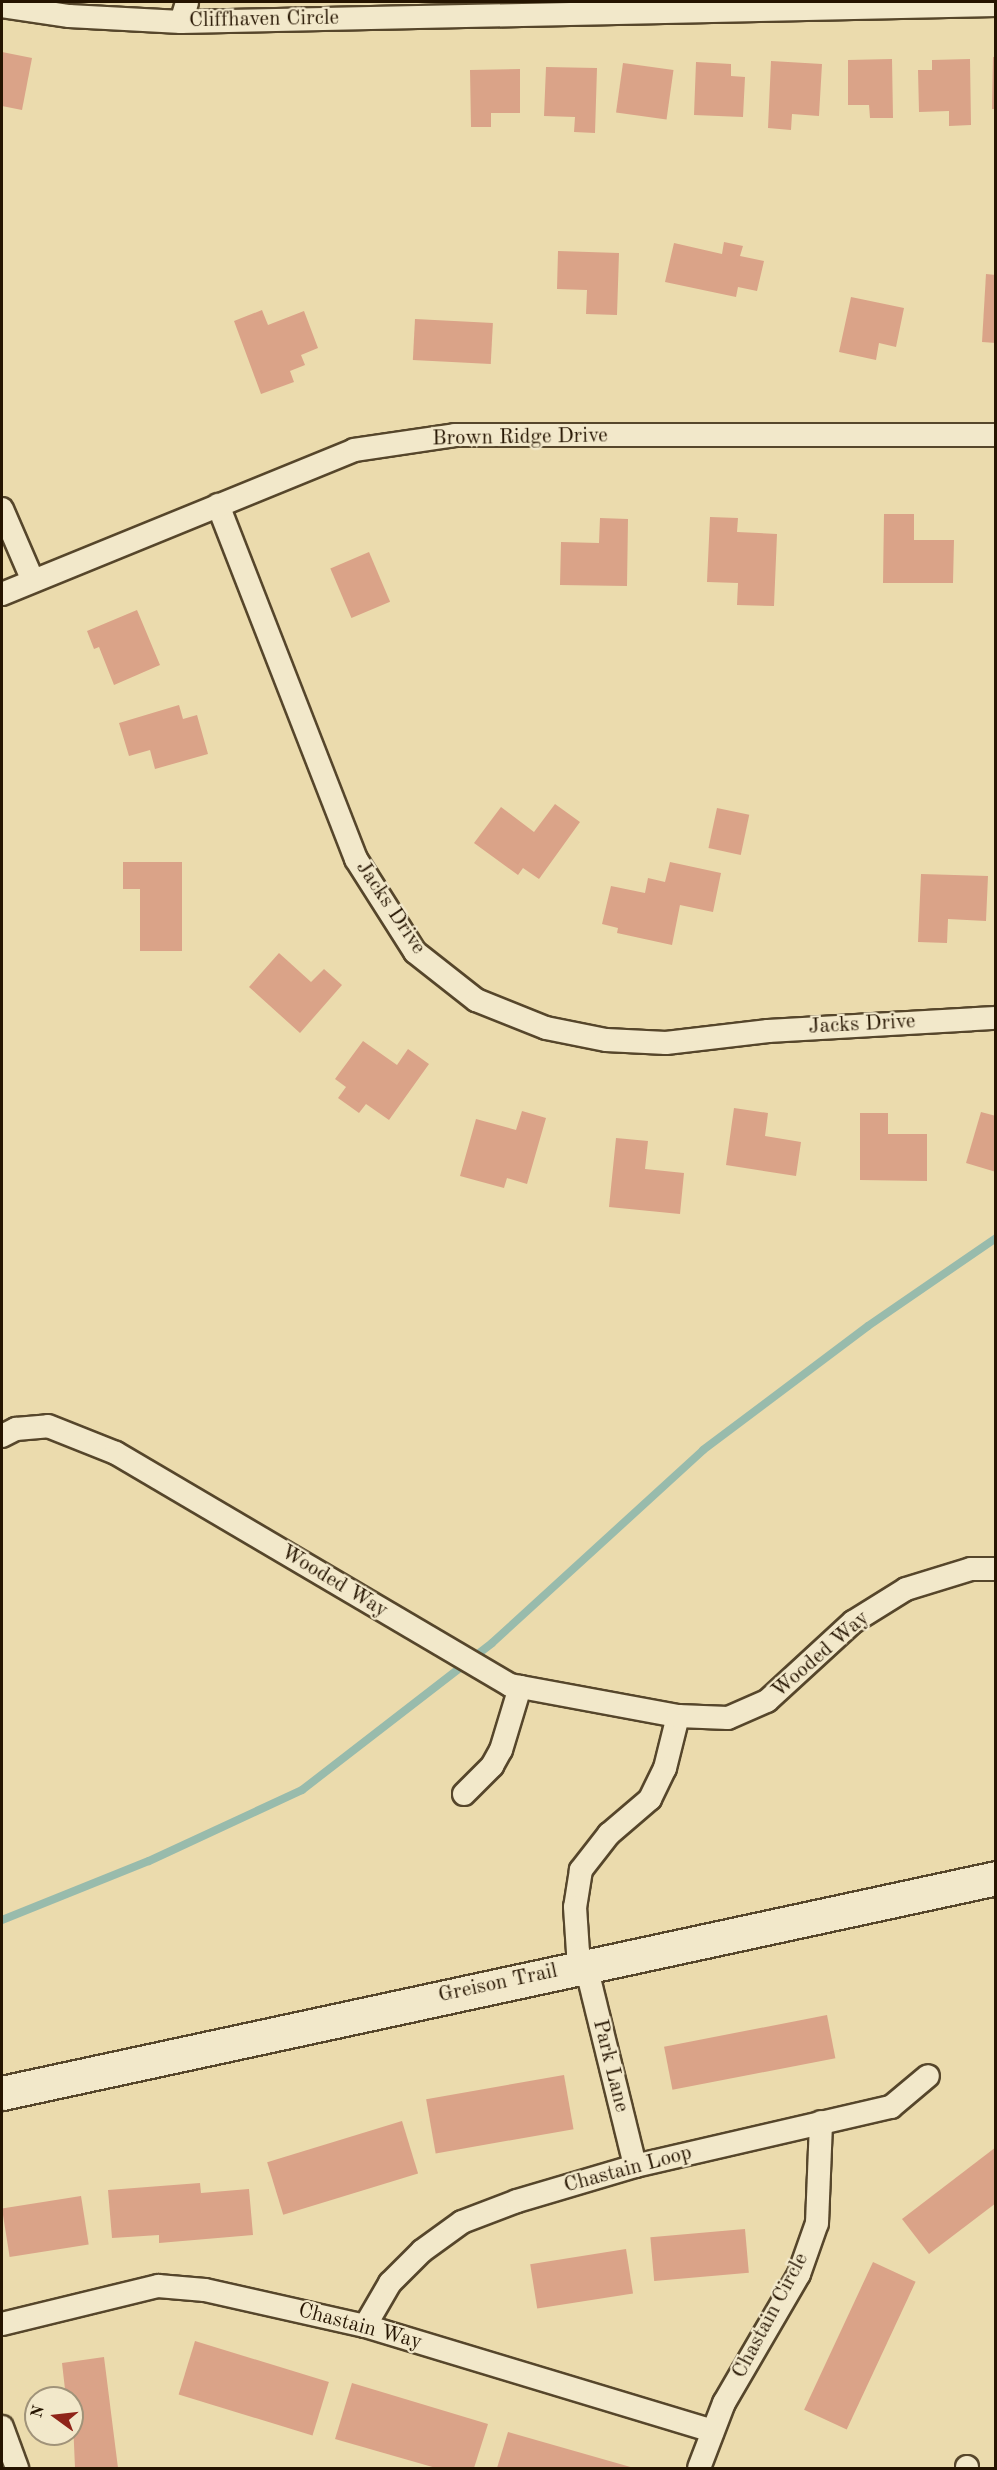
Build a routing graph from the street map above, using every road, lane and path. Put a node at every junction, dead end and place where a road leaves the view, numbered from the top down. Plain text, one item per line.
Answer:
1 (814, 5) edge
2 (996, 5) edge
3 (2, 6) edge
4 (454, 9) edge
5 (184, 12) edge
6 (996, 435) edge
7 (218, 505) junction
8 (2, 509) edge
9 (33, 581) junction
10 (2, 594) edge
11 (996, 1018) edge
12 (2, 1436) edge
13 (996, 1569) edge
14 (520, 1687) junction
15 (678, 1716) junction
16 (464, 1794) dead end
17 (996, 1878) edge
18 (586, 1966) junction
19 (928, 2076) dead end
20 (2, 2093) edge
21 (821, 2122) junction
22 (635, 2166) junction
23 (2, 2324) edge
24 (365, 2326) junction
25 (2, 2427) edge
26 (712, 2431) junction
27 (17, 2469) edge
28 (699, 2469) edge

1 - 2 street, Cliffhaven Circle
1 - 4 street, Cliffhaven Circle
3 - 5 street, Cliffhaven Circle
4 - 5 street, Cliffhaven Circle
6 - 7 street, Brown Ridge Drive
7 - 9 street, Brown Ridge Drive
7 - 11 street, Jacks Drive
8 - 9 street
9 - 10 street, Brown Ridge Drive
12 - 14 street, Wooded Way
13 - 15 street, Wooded Way
14 - 15 street, Wooded Way
14 - 16 street
15 - 18 street
17 - 18 street, Greison Trail
18 - 20 street, Greison Trail
18 - 22 street, Park Lane
19 - 21 street, Chastain Loop
21 - 22 street, Chastain Loop
21 - 26 street, Chastain Circle
22 - 24 street, Chastain Loop
23 - 24 street, Chastain Way
24 - 26 street, Chastain Way
25 - 27 street
26 - 28 street, Chastain Circle

